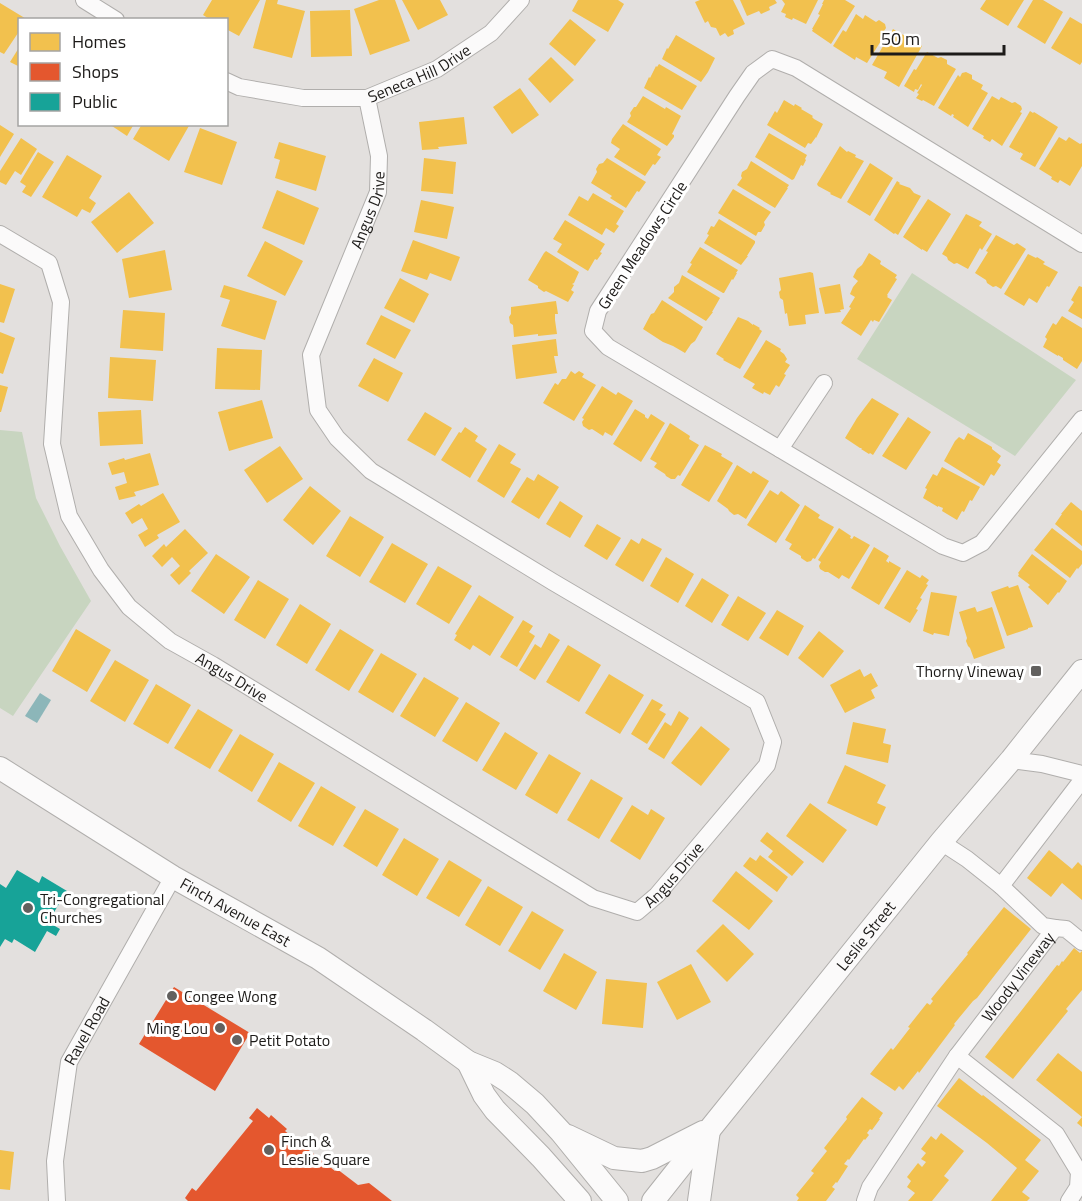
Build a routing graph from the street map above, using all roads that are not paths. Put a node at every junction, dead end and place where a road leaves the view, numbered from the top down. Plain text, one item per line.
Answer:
1 (84, 0) edge
2 (521, 0) edge
3 (113, 18) edge
4 (228, 82) edge
5 (367, 98) junction
6 (0, 234) edge
7 (1082, 244) edge
8 (824, 383) dead end
9 (1079, 430) edge
10 (780, 449) junction
11 (1082, 671) edge
12 (1011, 760) junction
13 (0, 768) edge
14 (1082, 774) edge
15 (1082, 780) edge
16 (941, 842) junction
17 (173, 877) junction
18 (1001, 886) junction
19 (1055, 928) junction
20 (1082, 942) edge
21 (957, 1056) junction
22 (468, 1062) junction
23 (710, 1129) junction
24 (561, 1132) junction
25 (542, 1157) junction
26 (57, 1201) edge
27 (559, 1201) edge
28 (579, 1201) edge
29 (617, 1201) edge
30 (653, 1201) edge
31 (699, 1201) edge
32 (865, 1201) edge
33 (1069, 1201) edge

1 - 3 street
2 - 5 street, Seneca Hill Drive
4 - 5 street, Seneca Hill Drive
5 - 6 street, Angus Drive
7 - 10 street, Green Meadows Circle
8 - 10 street
9 - 10 street, Green Meadows Circle
11 - 12 main road, Leslie Street
12 - 14 street
12 - 16 main road, Leslie Street
13 - 17 main road, Finch Avenue East
15 - 18 street
16 - 18 street, Woody Vineway
16 - 23 main road, Leslie Street
17 - 22 main road, Finch Avenue East
17 - 26 street, Ravel Road
18 - 19 street, Woody Vineway
19 - 20 street
19 - 21 street, Woody Vineway
21 - 32 street, Woody Vineway
21 - 33 street
22 - 24 main road, Finch Avenue East
22 - 25 main road, Finch Avenue East
23 - 24 main road
23 - 30 main road, Leslie Street
23 - 31 main road
24 - 29 main road, Finch Avenue East
25 - 27 main road
25 - 28 main road, Finch Avenue East

